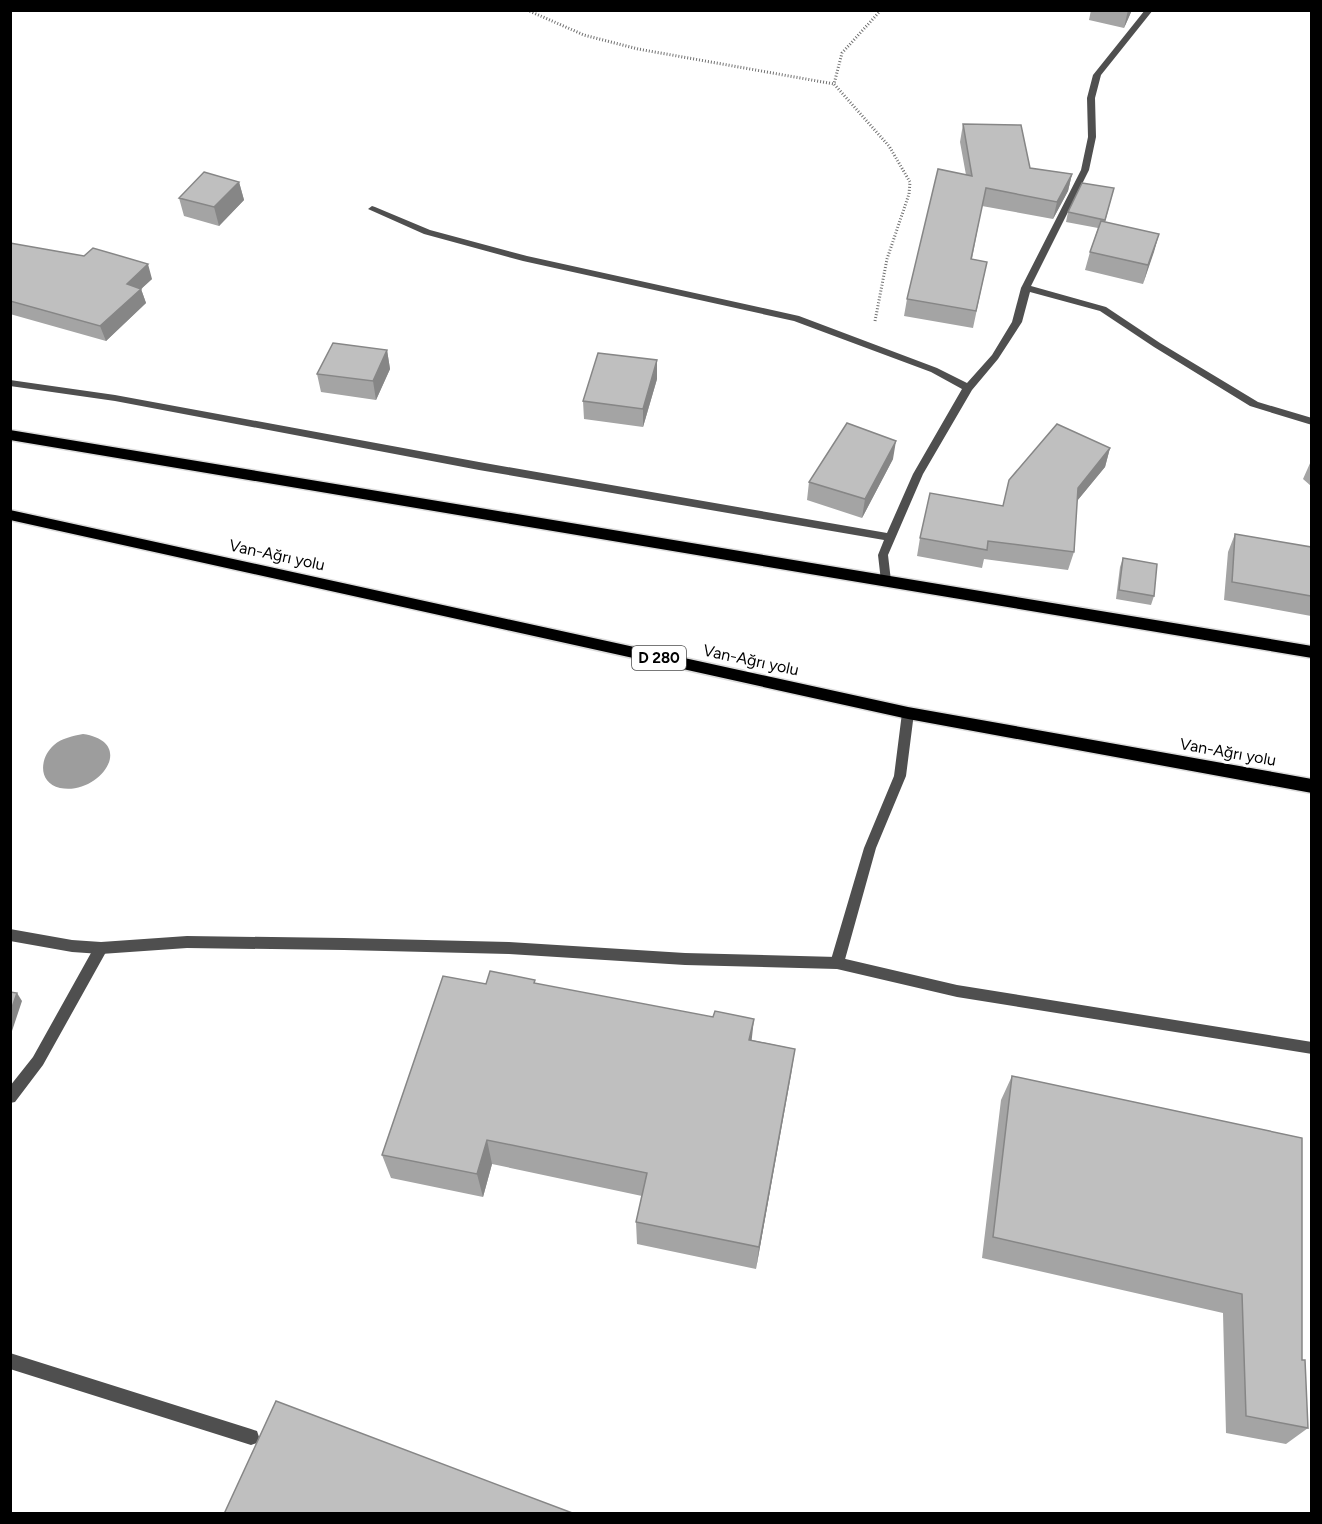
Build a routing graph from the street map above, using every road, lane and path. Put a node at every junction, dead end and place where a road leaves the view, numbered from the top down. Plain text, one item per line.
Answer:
1 (527, 10) edge
2 (880, 10) edge
3 (1149, 10) edge
4 (834, 84) junction
5 (372, 209) dead end
6 (1026, 288) junction
7 (861, 341) junction
8 (10, 383) edge
9 (968, 388) junction
10 (1311, 422) edge
11 (10, 435) edge
12 (10, 515) edge
13 (889, 537) junction
14 (886, 581) junction
15 (1311, 652) edge
16 (908, 713) junction
17 (1311, 786) edge
18 (10, 935) edge
19 (101, 948) junction
20 (837, 963) junction
21 (1311, 1048) edge
22 (10, 1097) edge
23 (10, 1362) edge
24 (251, 1437) dead end

1 - 4 path
2 - 4 path
3 - 6 street
4 - 7 path
5 - 7 street
6 - 9 street
6 - 10 street
7 - 9 street
8 - 13 street
9 - 13 street
11 - 14 highway
12 - 16 highway, Van-Ağrı yolu / D 280
13 - 14 street
14 - 15 highway
16 - 17 highway, Van-Ağrı yolu / D 280
16 - 20 street
18 - 19 street
19 - 20 street
19 - 22 street
20 - 21 street
23 - 24 street

